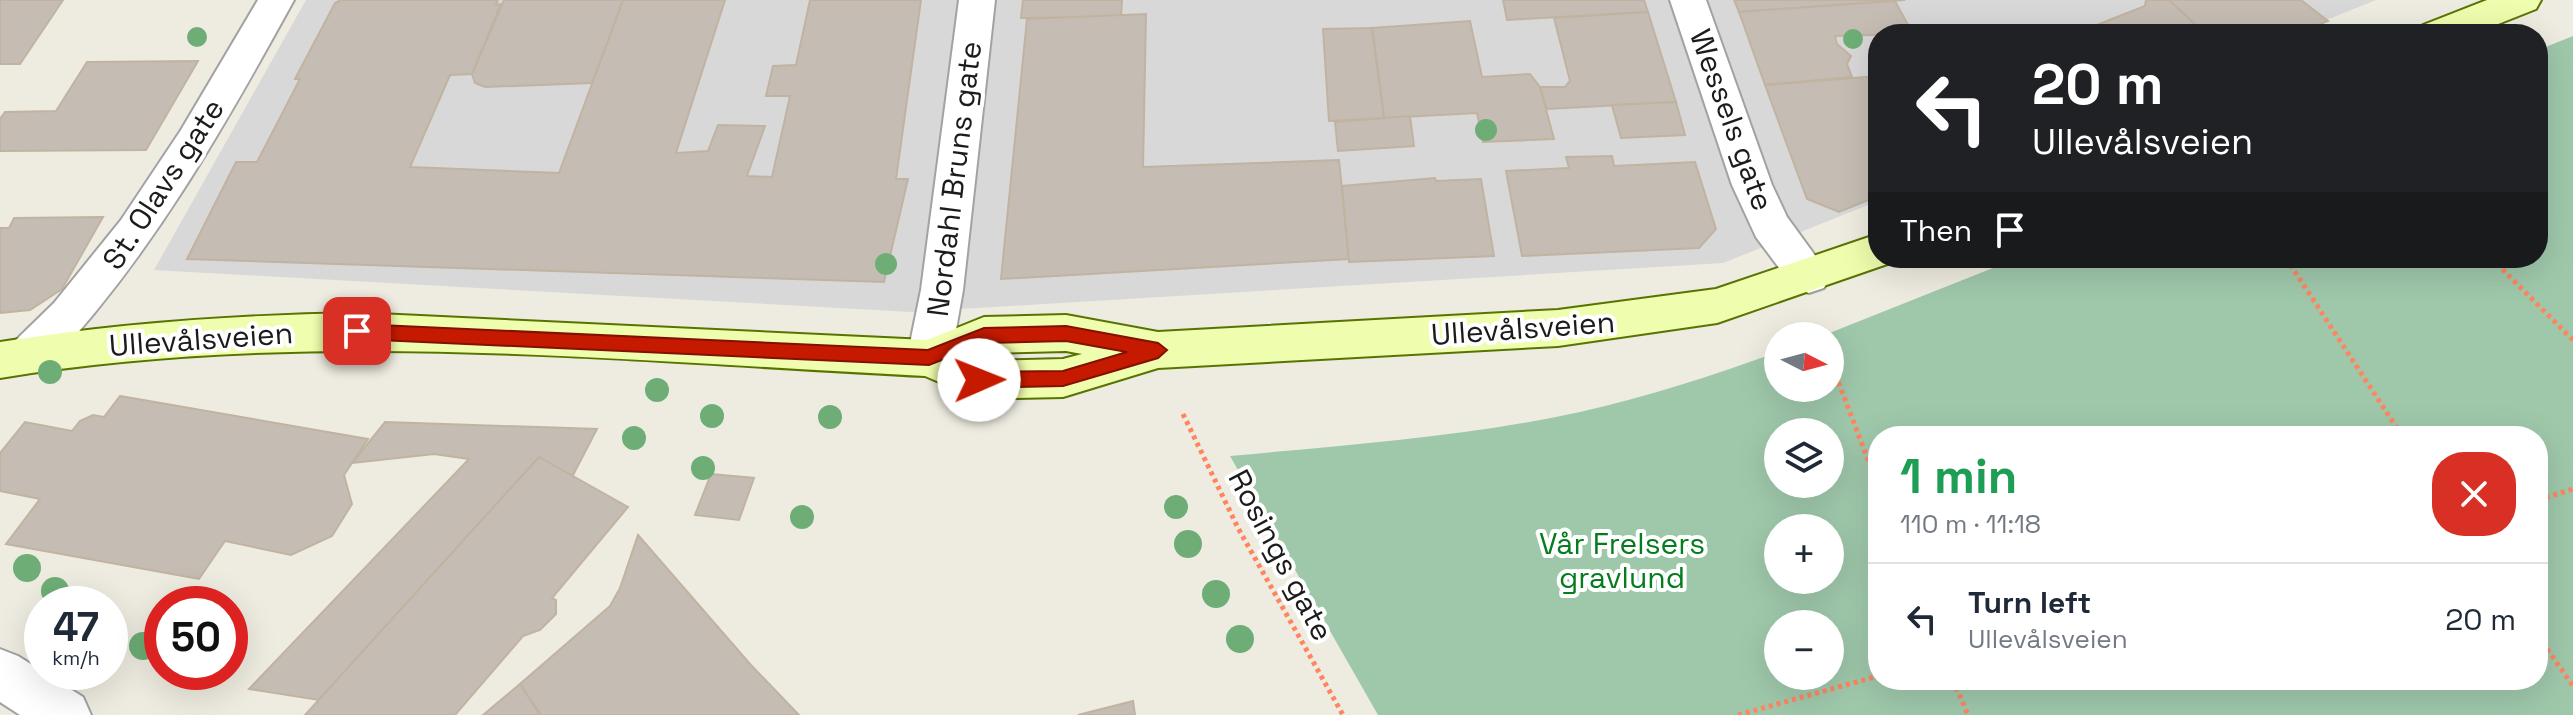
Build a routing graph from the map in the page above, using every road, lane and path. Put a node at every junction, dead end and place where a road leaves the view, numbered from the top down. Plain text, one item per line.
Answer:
1 (276, 0) edge
2 (977, 0) edge
3 (1688, 0) edge
4 (2523, 0) edge
5 (2462, 24) edge
6 (1868, 254) edge
7 (2293, 268) edge
8 (2501, 268) edge
9 (1809, 276) junction
10 (2573, 340) edge
11 (16, 357) edge
12 (929, 358) junction
13 (1844, 397) edge
14 (1183, 414) dead end
15 (2395, 426) edge
16 (1868, 460) edge
17 (2573, 489) edge
18 (2548, 497) edge
19 (2548, 650) edge
20 (0, 673) edge
21 (1868, 679) edge
22 (2573, 686) edge
23 (1957, 690) edge
24 (65, 715) edge
25 (1343, 715) edge
26 (1738, 715) edge
27 (1968, 715) edge

1 - 11 street, St. Olavs gate
2 - 12 street, Nordahl Bruns gate
3 - 9 street, Wessels gate
4 - 5 main road
6 - 9 main road, Ullevålsveien
7 - 15 path
8 - 10 path
9 - 12 main road, Ullevålsveien
11 - 12 main road, Ullevålsveien
13 - 16 path
14 - 25 path, Rosings gate
17 - 18 path
19 - 22 path
20 - 24 street
21 - 26 path
23 - 27 path

